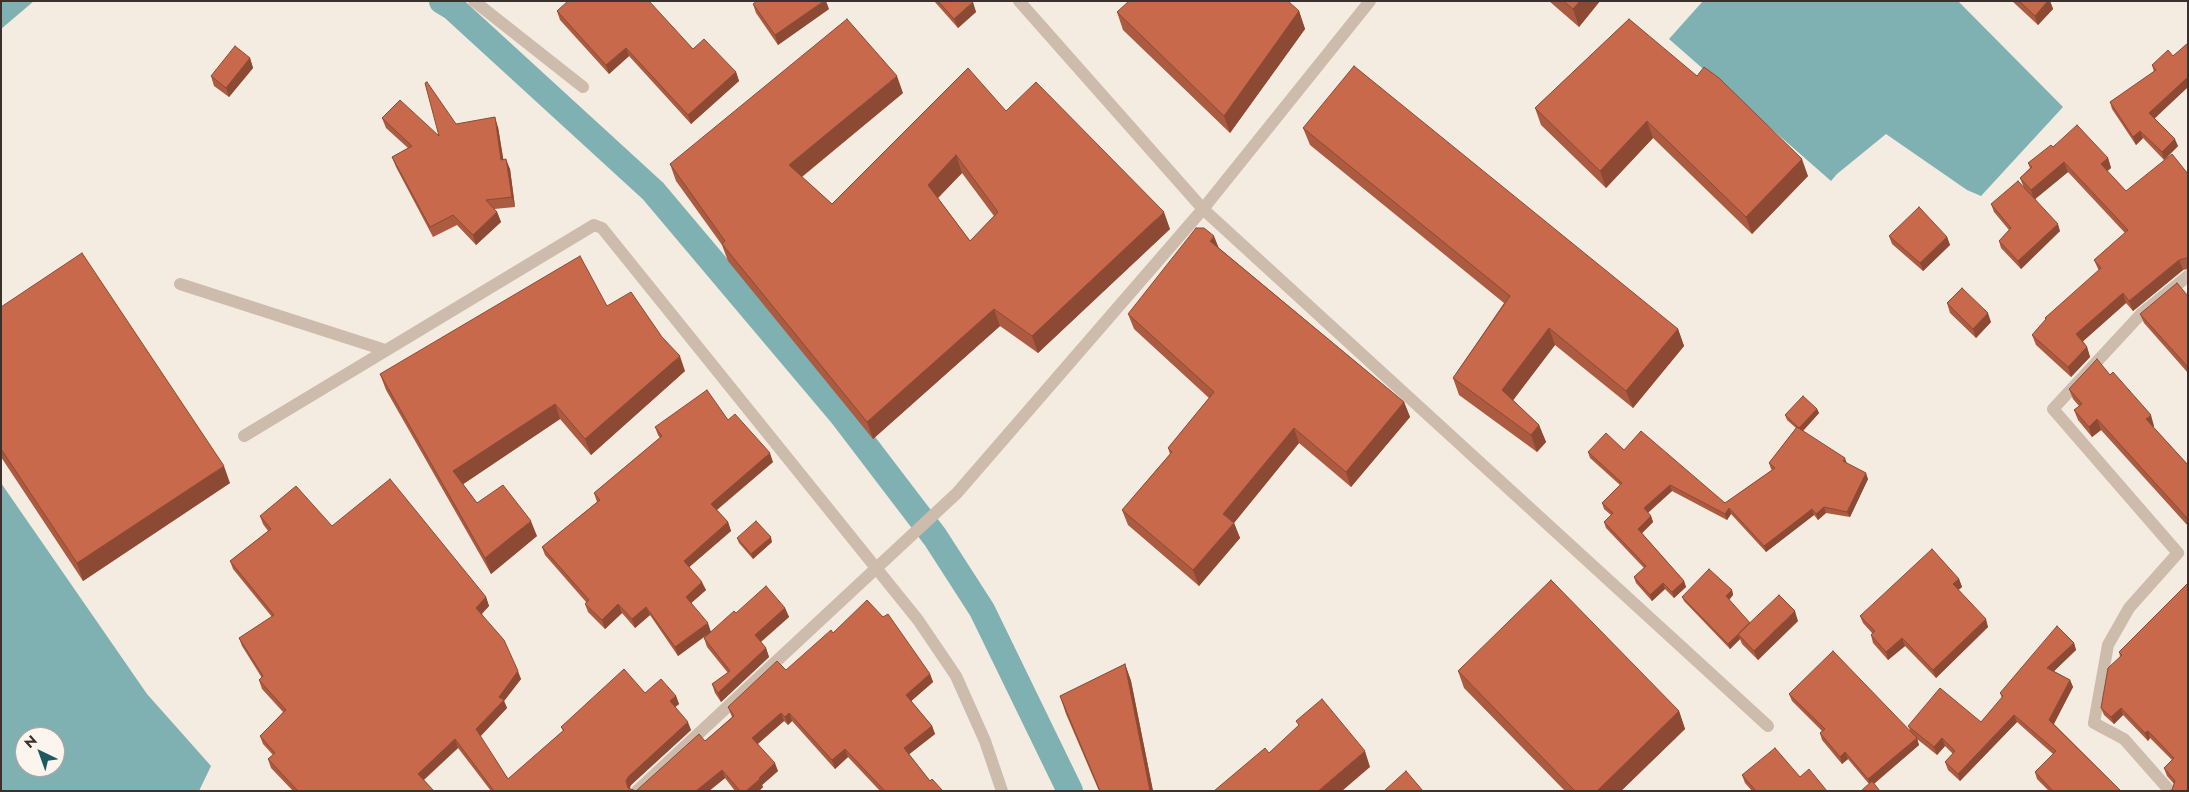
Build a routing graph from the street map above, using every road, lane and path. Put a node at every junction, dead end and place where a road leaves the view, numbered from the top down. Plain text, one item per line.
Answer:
1 (474, 1) edge
2 (1019, 1) edge
3 (1370, 1) edge
4 (582, 88) dead end
5 (1203, 209) junction
6 (2188, 276) edge
7 (180, 284) dead end
8 (385, 350) junction
9 (244, 436) dead end
10 (877, 568) junction
11 (1768, 726) dead end
12 (636, 791) edge
13 (1002, 791) edge
14 (2170, 791) edge

1 - 4 street
2 - 5 street
3 - 5 street
5 - 10 street
5 - 11 street
6 - 14 street
7 - 8 street
8 - 9 street
8 - 10 street
10 - 12 street
10 - 13 street

